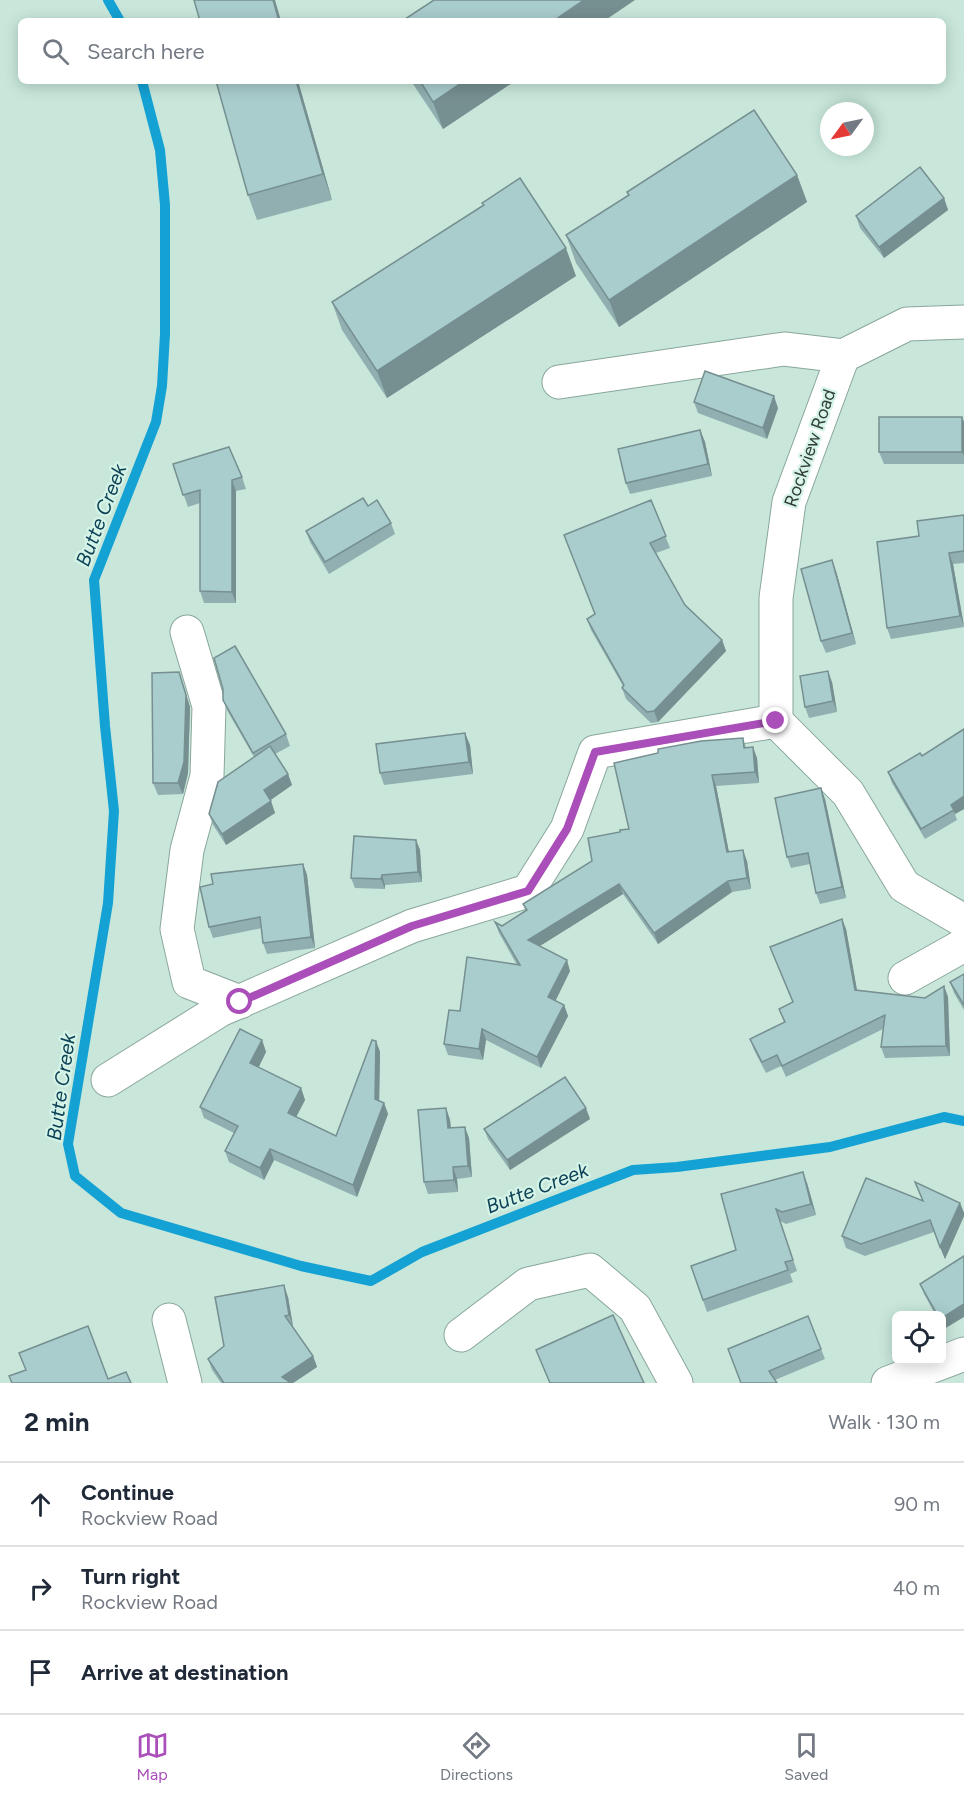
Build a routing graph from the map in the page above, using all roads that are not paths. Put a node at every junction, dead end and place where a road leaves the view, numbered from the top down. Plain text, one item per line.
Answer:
1 (964, 322) edge
2 (843, 356) junction
3 (560, 382) dead end
4 (187, 632) dead end
5 (776, 721) junction
6 (964, 921) edge
7 (964, 945) edge
8 (905, 978) dead end
9 (240, 1002) junction
10 (108, 1080) dead end
11 (169, 1320) dead end
12 (462, 1335) dead end
13 (964, 1354) edge
14 (185, 1383) edge
15 (676, 1383) edge
16 (888, 1383) edge

1 - 2 street
2 - 3 street
2 - 5 street, Rockview Road
4 - 9 street
5 - 6 street
5 - 9 street
7 - 8 street
9 - 10 street
11 - 14 street
12 - 15 street
13 - 16 street

